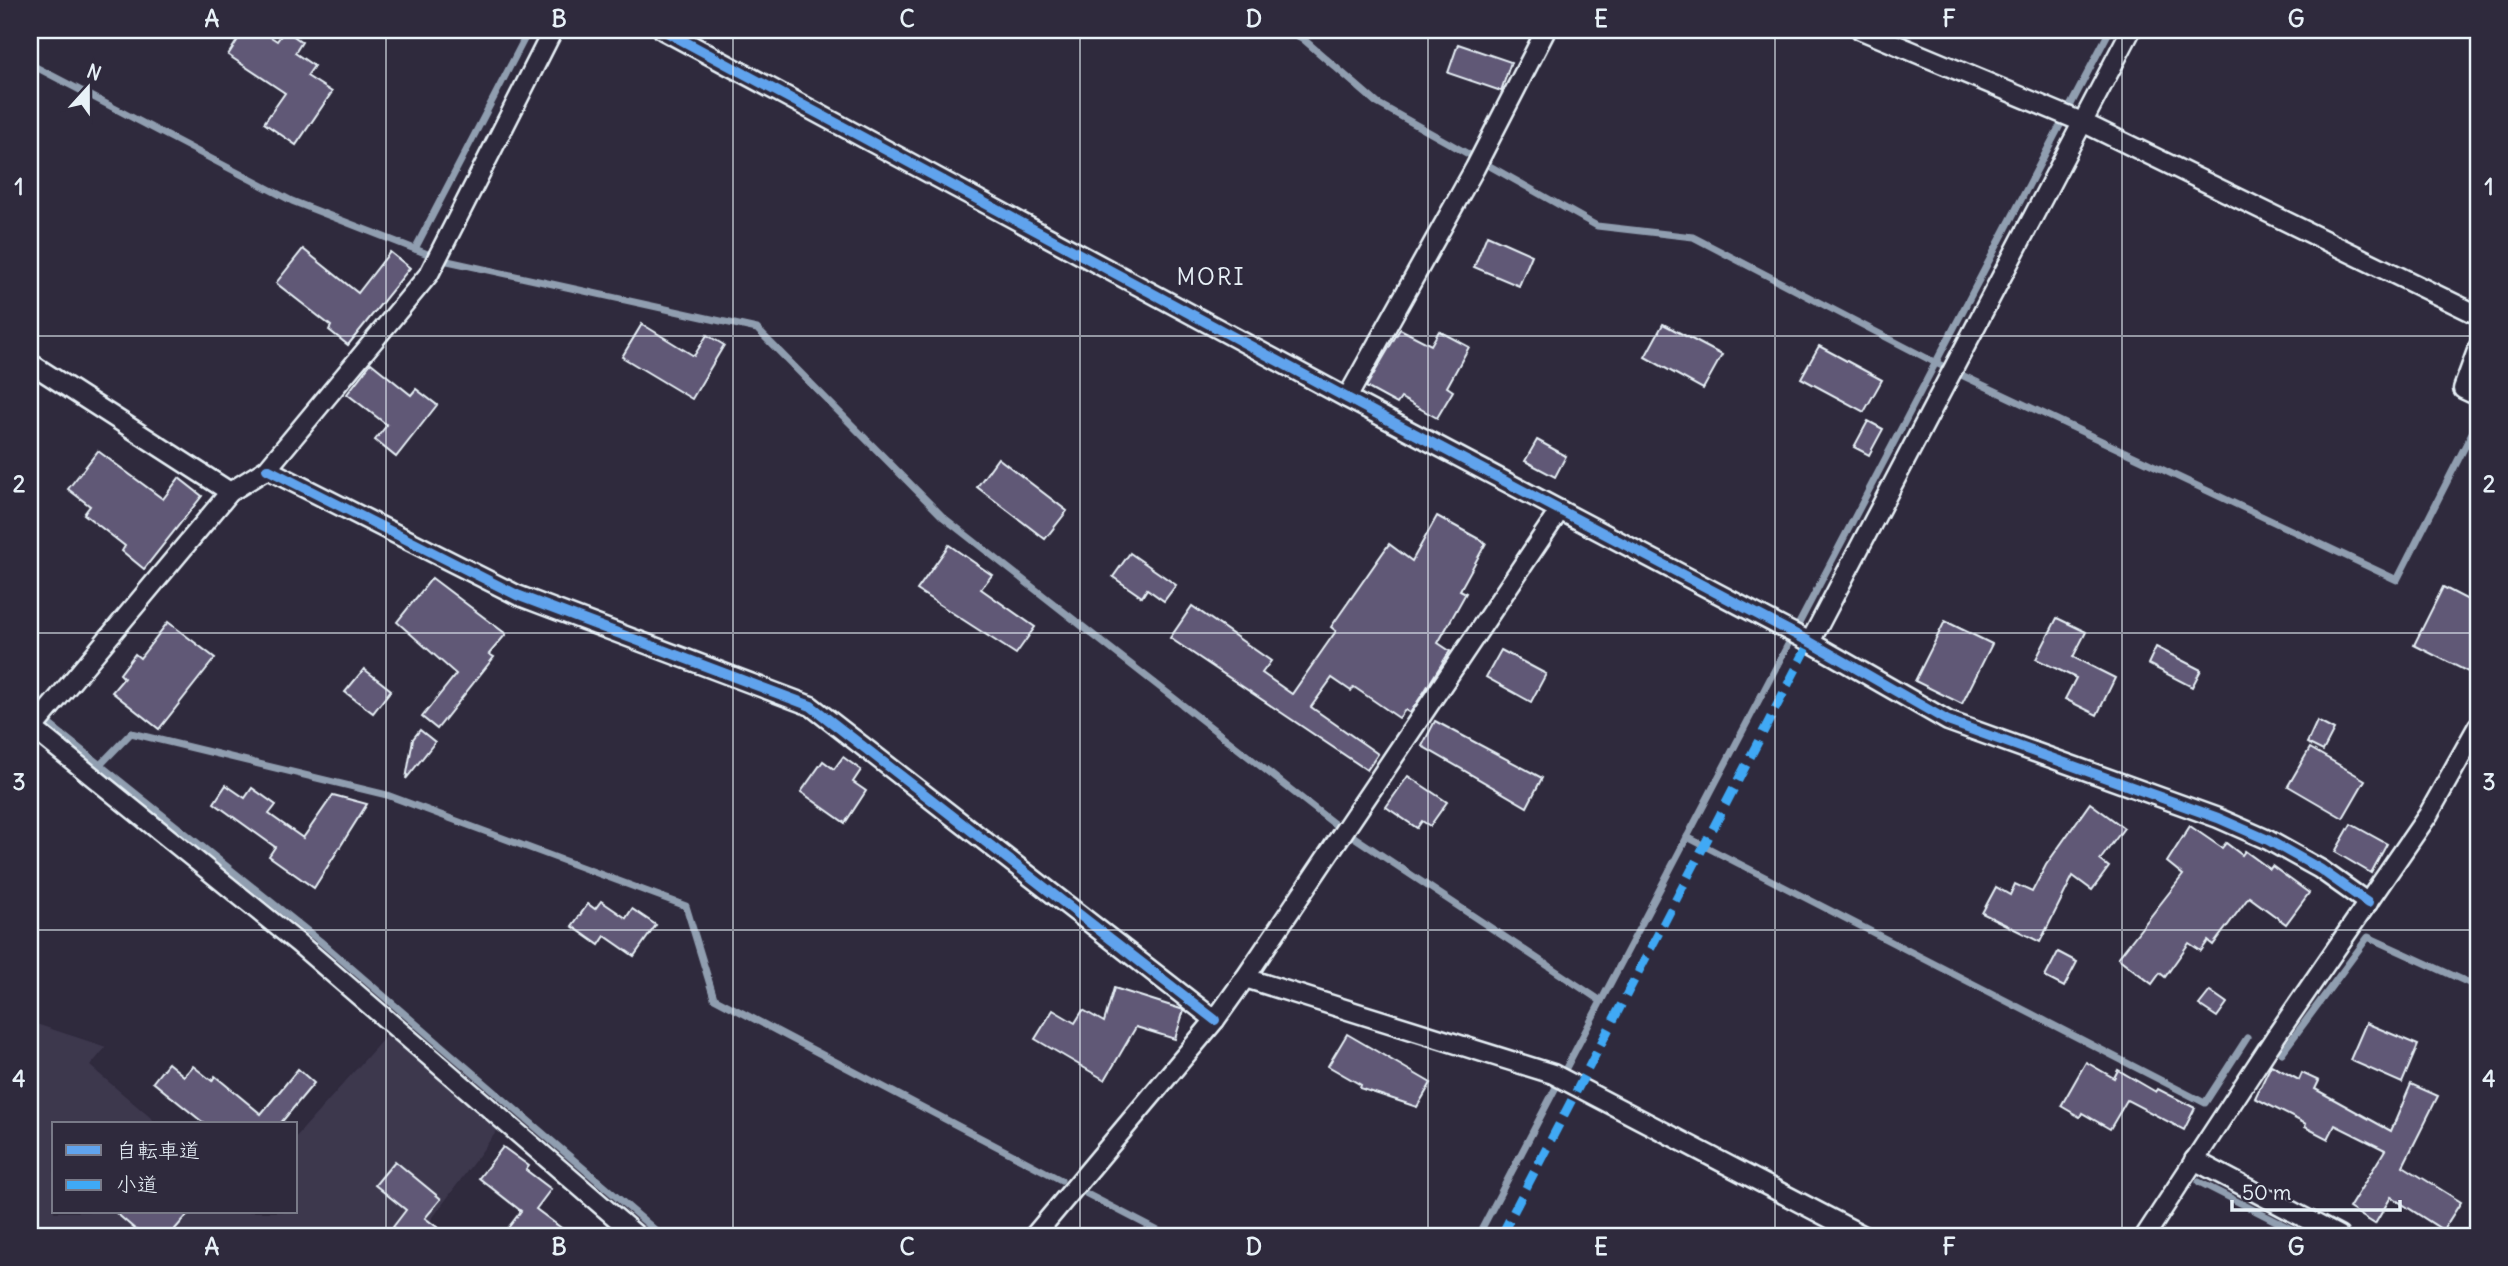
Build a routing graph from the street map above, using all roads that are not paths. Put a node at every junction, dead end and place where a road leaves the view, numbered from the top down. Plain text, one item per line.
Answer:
1 (553, 30) edge
2 (663, 30) edge
3 (1546, 30) edge
4 (1861, 30) edge
5 (2132, 30) edge
6 (2082, 122) junction
7 (2478, 315) edge
8 (2478, 348) edge
9 (30, 363) edge
10 (2478, 396) edge
11 (1347, 398) junction
12 (267, 469) junction
13 (230, 492) junction
14 (1560, 510) junction
15 (1810, 642) junction
16 (2478, 726) edge
17 (31, 727) edge
18 (2472, 755) edge
19 (2368, 903) junction
20 (1245, 978) junction
21 (1215, 1020) junction
22 (2194, 1160) junction
23 (637, 1236) edge
24 (1034, 1236) edge
25 (1864, 1236) edge
26 (2145, 1236) edge
27 (2339, 1236) edge

1 - 12 street
2 - 11 street
3 - 11 street
4 - 6 street
5 - 6 street
6 - 7 street
6 - 15 street
8 - 10 street
9 - 13 street
11 - 14 street
12 - 13 street
12 - 21 street
13 - 17 street
14 - 15 street
14 - 20 street
15 - 19 street
16 - 18 street
17 - 23 street
18 - 19 street
19 - 22 street
20 - 21 street
20 - 25 street
21 - 24 street
22 - 26 street
22 - 27 street

